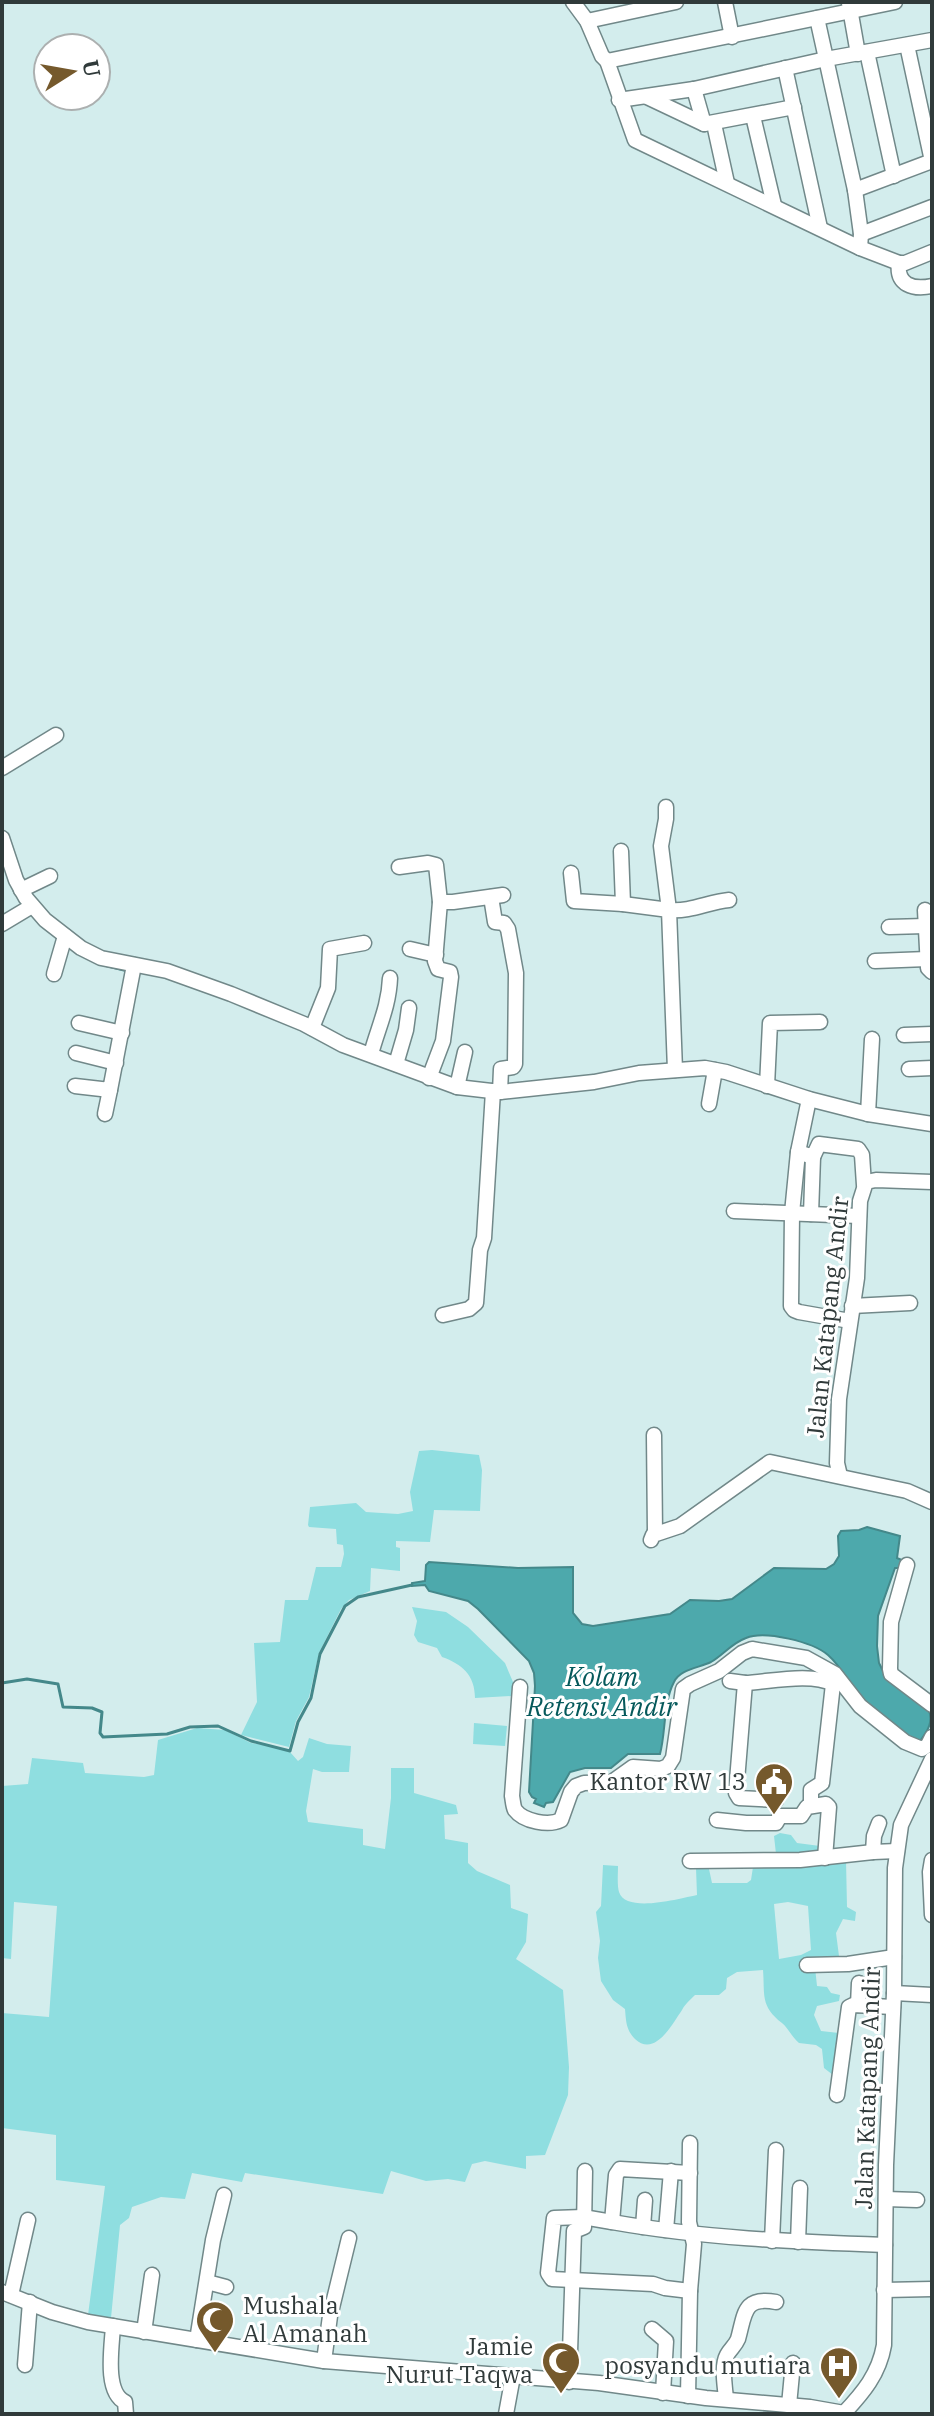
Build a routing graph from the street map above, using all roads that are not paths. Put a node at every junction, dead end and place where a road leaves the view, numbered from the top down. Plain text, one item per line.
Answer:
1 (573, 2) edge
2 (676, 2) edge
3 (725, 2) edge
4 (895, 2) edge
5 (850, 6) edge
6 (817, 18) junction
7 (587, 21) junction
8 (732, 37) junction
9 (932, 40) edge
10 (907, 45) junction
11 (863, 53) junction
12 (826, 59) junction
13 (607, 61) junction
14 (785, 68) junction
15 (694, 89) junction
16 (647, 97) junction
17 (619, 100) junction
18 (794, 107) junction
19 (753, 116) junction
20 (927, 116) edge
21 (709, 124) junction
22 (894, 176) junction
23 (727, 183) junction
24 (855, 190) junction
25 (774, 205) junction
26 (932, 207) edge
27 (820, 228) junction
28 (860, 241) junction
29 (932, 252) edge
30 (899, 263) junction
31 (932, 286) edge
32 (56, 735) dead end
33 (2, 768) edge
34 (666, 807) dead end
35 (2, 838) edge
36 (621, 851) dead end
37 (399, 867) dead end
38 (571, 873) dead end
39 (50, 876) dead end
40 (21, 890) junction
41 (729, 900) dead end
42 (440, 902) junction
43 (623, 904) junction
44 (30, 907) junction
45 (669, 910) junction
46 (925, 910) dead end
47 (2, 924) edge
48 (925, 926) junction
49 (889, 927) dead end
50 (65, 939) junction
51 (364, 943) dead end
52 (410, 949) dead end
53 (436, 955) junction
54 (875, 961) dead end
55 (930, 966) edge
56 (133, 969) junction
57 (54, 974) dead end
58 (390, 978) dead end
59 (409, 1008) dead end
60 (820, 1022) dead end
61 (79, 1023) dead end
62 (312, 1028) junction
63 (122, 1033) junction
64 (932, 1034) edge
65 (904, 1035) dead end
66 (872, 1039) dead end
67 (465, 1052) dead end
68 (76, 1053) dead end
69 (371, 1054) junction
70 (116, 1063) junction
71 (396, 1064) junction
72 (932, 1068) edge
73 (909, 1069) dead end
74 (675, 1070) junction
75 (714, 1073) junction
76 (429, 1078) junction
77 (75, 1086) dead end
78 (767, 1086) junction
79 (457, 1087) junction
80 (110, 1090) junction
81 (495, 1093) junction
82 (808, 1102) junction
83 (709, 1104) dead end
84 (105, 1114) dead end
85 (868, 1114) junction
86 (932, 1124) edge
87 (798, 1152) junction
88 (813, 1157) junction
89 (932, 1182) edge
90 (864, 1185) junction
91 (734, 1211) dead end
92 (792, 1213) junction
93 (811, 1214) junction
94 (859, 1216) junction
95 (910, 1303) dead end
96 (851, 1313) junction
97 (443, 1315) dead end
98 (654, 1435) dead end
99 (840, 1476) junction
100 (932, 1502) edge
101 (907, 1565) dead end
102 (520, 1687) dead end
103 (932, 1705) edge
104 (932, 1737) edge
105 (932, 1759) edge
106 (776, 1800) dead end
107 (811, 1805) junction
108 (717, 1820) dead end
109 (879, 1823) dead end
110 (897, 1851) junction
111 (873, 1852) junction
112 (825, 1858) junction
113 (932, 1860) edge
114 (690, 1861) dead end
115 (932, 1915) edge
116 (894, 1957) junction
117 (807, 1965) dead end
118 (859, 1983) dead end
119 (932, 1995) edge
120 (894, 2000) junction
121 (858, 2005) junction
122 (837, 2095) dead end
123 (690, 2143) dead end
124 (776, 2150) dead end
125 (585, 2171) dead end
126 (671, 2171) junction
127 (690, 2173) junction
128 (800, 2188) dead end
129 (224, 2195) dead end
130 (886, 2199) junction
131 (645, 2200) dead end
132 (917, 2200) dead end
133 (583, 2217) junction
134 (28, 2220) dead end
135 (612, 2222) junction
136 (643, 2227) junction
137 (666, 2230) junction
138 (692, 2232) junction
139 (349, 2238) dead end
140 (772, 2241) junction
141 (798, 2242) junction
142 (885, 2245) junction
143 (152, 2275) dead end
144 (572, 2279) junction
145 (207, 2282) junction
146 (226, 2287) dead end
147 (932, 2289) edge
148 (884, 2290) junction
149 (690, 2291) junction
150 (7, 2294) edge
151 (30, 2302) junction
152 (776, 2302) dead end
153 (113, 2326) junction
154 (652, 2329) dead end
155 (144, 2332) junction
156 (197, 2340) junction
157 (324, 2361) junction
158 (793, 2363) dead end
159 (25, 2365) dead end
160 (513, 2376) junction
161 (569, 2382) junction
162 (663, 2393) junction
163 (688, 2396) junction
164 (726, 2399) junction
165 (789, 2405) junction
166 (126, 2409) edge
167 (506, 2414) edge
168 (844, 2414) edge

1 - 7 street
2 - 7 street
3 - 8 street
4 - 5 street
5 - 6 street
5 - 11 street
6 - 8 street
6 - 12 street
7 - 13 street
8 - 13 street
9 - 10 street
10 - 11 street
10 - 20 street
11 - 12 street
11 - 22 street
12 - 14 street
12 - 24 street
13 - 17 street
14 - 15 street
14 - 18 street
15 - 16 street
15 - 21 street
16 - 17 street
16 - 21 street
17 - 23 street
18 - 19 street
18 - 27 street
19 - 21 street
19 - 25 street
20 - 22 street
21 - 23 street
22 - 24 street
23 - 25 street
24 - 28 street
25 - 27 street
26 - 28 street
27 - 28 street
28 - 30 street
29 - 30 street
30 - 31 street
32 - 33 street
34 - 45 street
35 - 40 street
36 - 43 street
37 - 42 street
38 - 43 street
39 - 40 street
40 - 44 street
41 - 45 street
42 - 53 street
42 - 81 street
43 - 45 street
44 - 47 street
44 - 50 street
45 - 74 street
46 - 48 street
48 - 49 street
48 - 55 street
50 - 56 street
50 - 57 street
51 - 62 street
52 - 53 street
53 - 76 street
54 - 55 street
56 - 62 street
56 - 63 street
58 - 69 street
59 - 71 street
60 - 78 street
61 - 63 street
62 - 69 street
63 - 70 street
64 - 65 street
66 - 85 street
67 - 79 street
68 - 70 street
69 - 71 street
70 - 80 street
71 - 76 street
72 - 73 street
74 - 75 street
74 - 81 street
75 - 78 street
75 - 83 street
76 - 79 street
77 - 80 street
78 - 82 street
79 - 81 street
80 - 84 street
81 - 97 street
82 - 85 street
82 - 87 street
85 - 86 street
87 - 88 street
87 - 92 street
88 - 90 street
88 - 93 street
89 - 90 street, Jalan Katapang Andir
90 - 94 street, Jalan Katapang Andir
91 - 92 street
92 - 93 street
92 - 96 street
93 - 94 street
94 - 96 street, Jalan Katapang Andir
95 - 96 street
96 - 99 street, Jalan Katapang Andir
98 - 99 street
99 - 100 street
101 - 103 street
102 - 104 street
105 - 110 street, Jalan Katapang Andir
106 - 107 street
107 - 108 street
107 - 112 street
109 - 111 street
110 - 111 street
110 - 116 street, Jalan Katapang Andir
111 - 112 street
112 - 114 street
113 - 115 street
116 - 117 street
116 - 120 street, Jalan Katapang Andir
118 - 121 street
119 - 120 street
120 - 121 street
120 - 130 street, Jalan Katapang Andir
121 - 122 street
123 - 127 street
124 - 140 street
125 - 133 street
126 - 127 street
126 - 135 street
126 - 137 street
127 - 138 street
128 - 141 street
129 - 145 street
130 - 132 street
130 - 142 street, Jalan Katapang Andir
131 - 136 street
133 - 135 street
133 - 144 street
133 - 144 street
134 - 150 street
135 - 136 street
136 - 137 street
137 - 138 street
138 - 140 street
138 - 149 street
139 - 157 street
140 - 141 street
141 - 142 street
142 - 148 street, Jalan Katapang Andir
143 - 155 street
144 - 149 street
144 - 161 street
145 - 146 street
145 - 156 street
147 - 148 street
148 - 168 street, Jalan Katapang Andir
149 - 163 street
150 - 151 street
151 - 153 street
151 - 159 street
152 - 164 street
153 - 155 street
153 - 166 street
154 - 162 street
155 - 156 street
156 - 157 street
157 - 160 street
158 - 165 street
160 - 161 street
160 - 167 street
161 - 162 street
162 - 163 street
163 - 164 street
164 - 165 street
165 - 168 street

